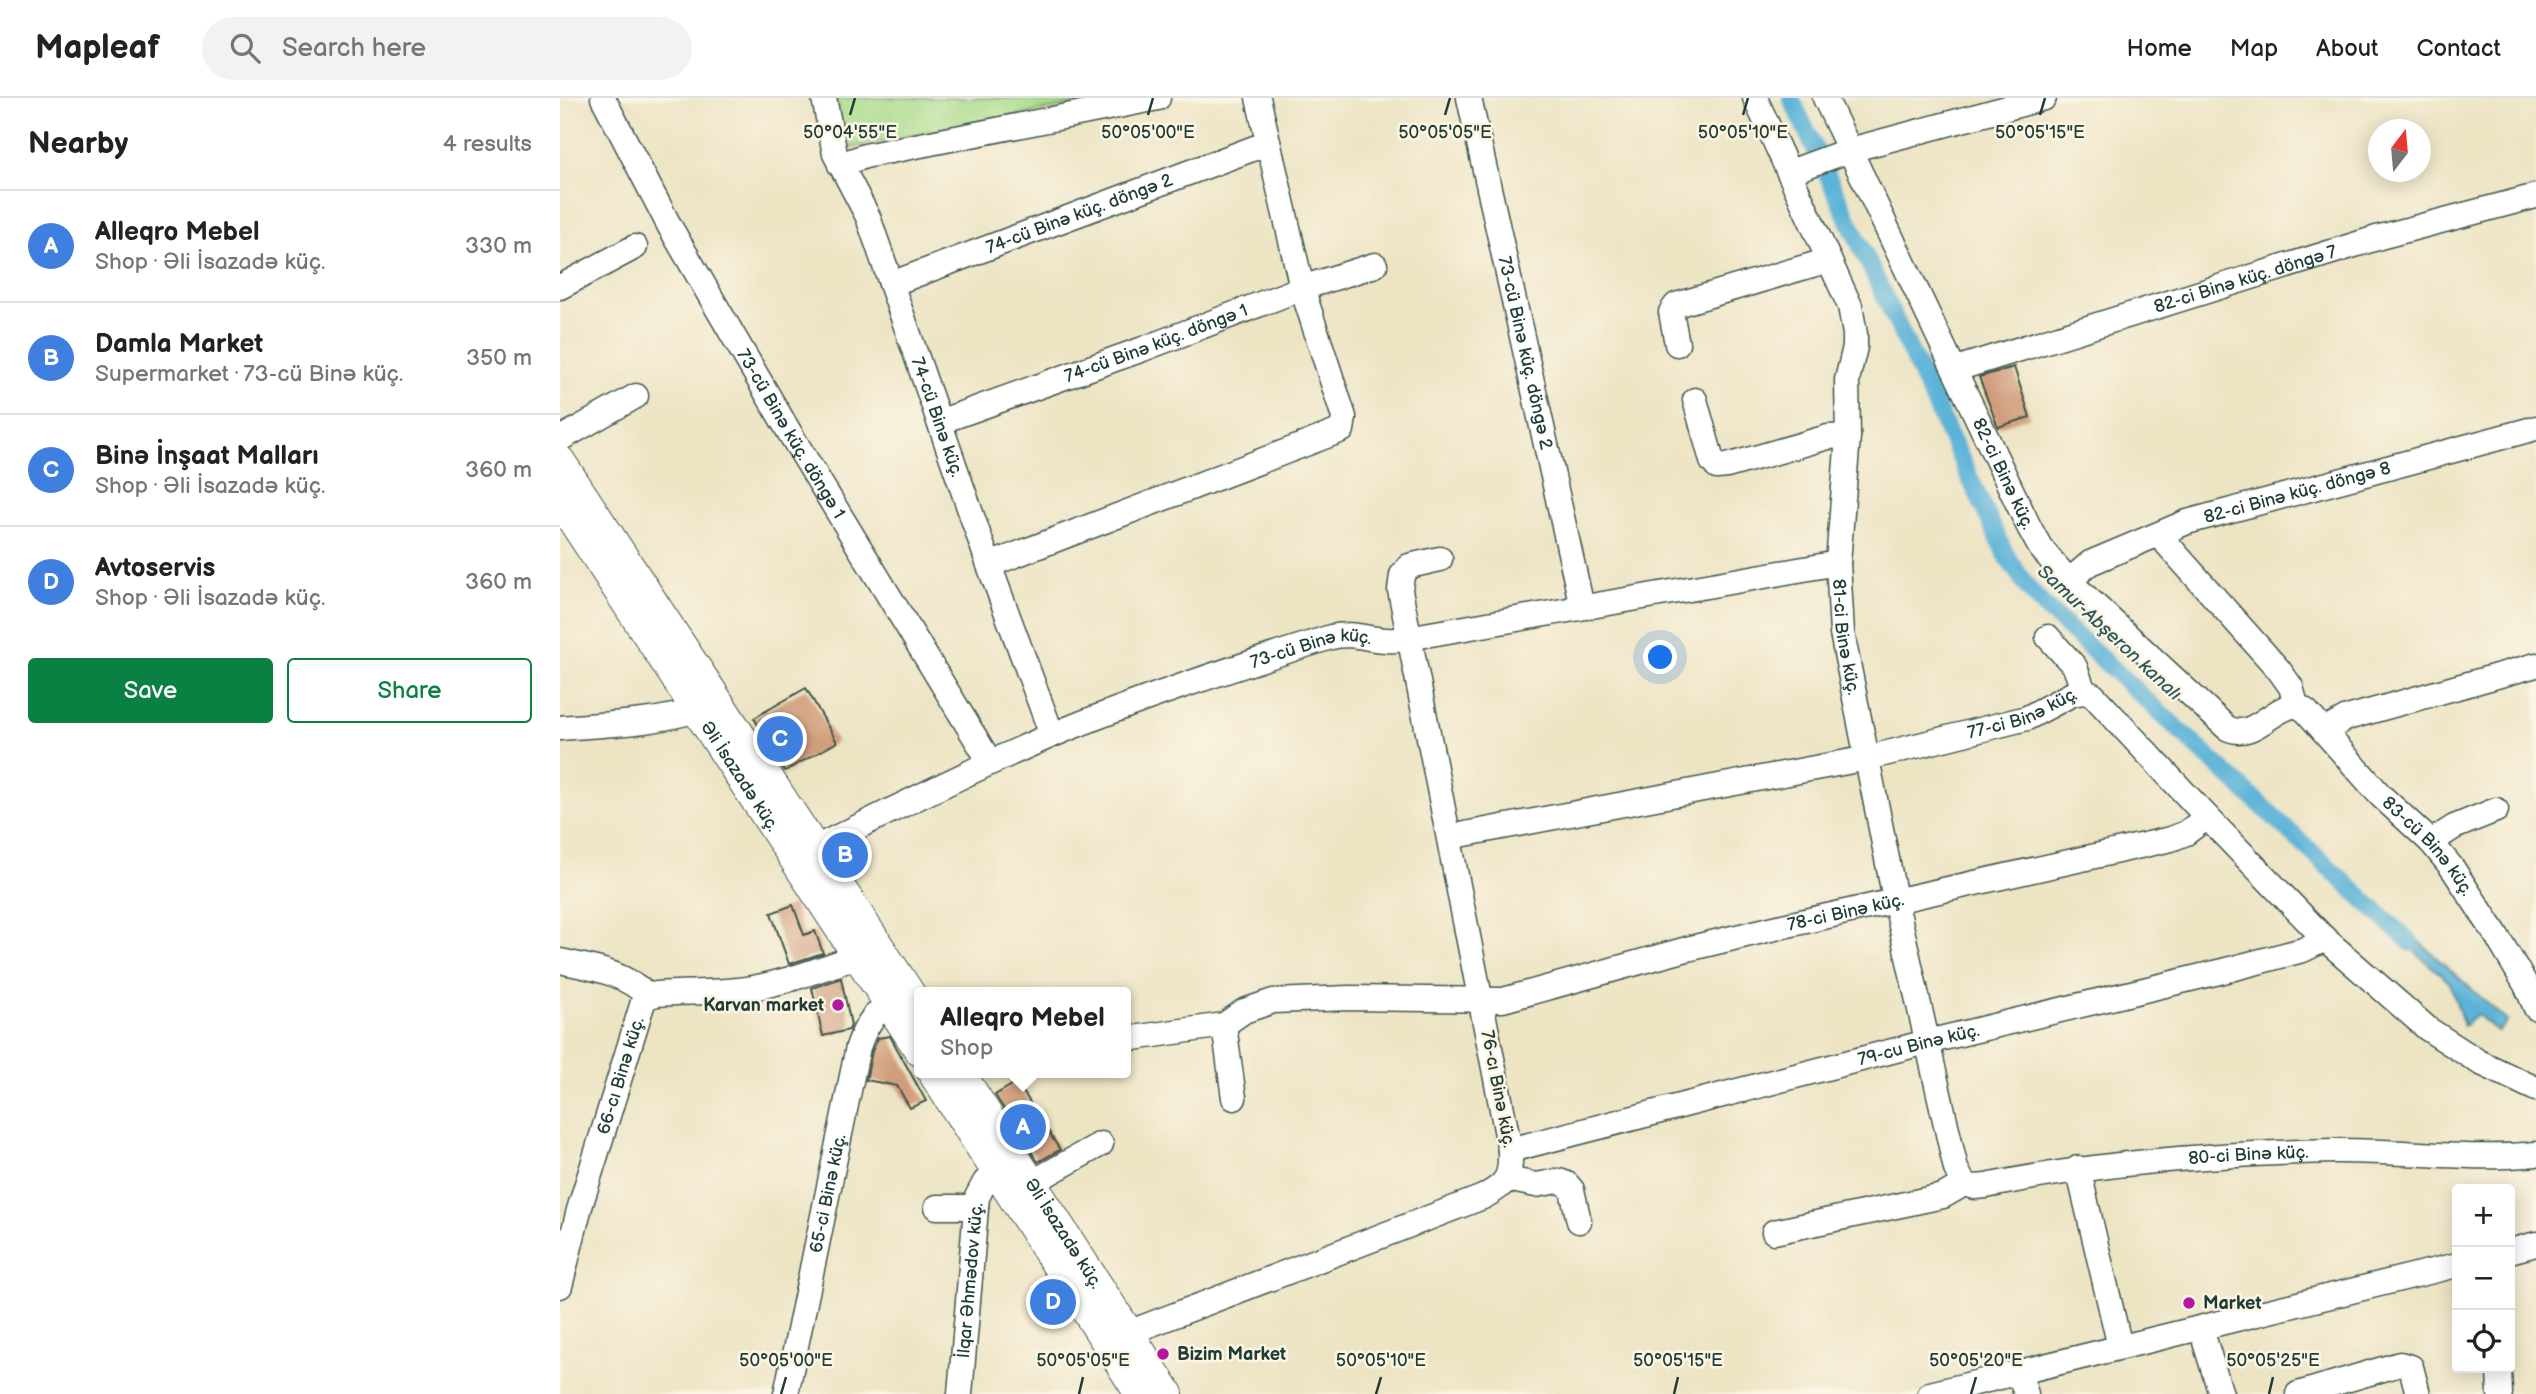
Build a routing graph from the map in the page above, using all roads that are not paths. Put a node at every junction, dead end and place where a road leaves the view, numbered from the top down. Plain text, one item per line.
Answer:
1 (603, 98) edge
2 (824, 98) edge
3 (1158, 98) edge
4 (1258, 98) edge
5 (1469, 98) edge
6 (1755, 98) edge
7 (1825, 98) edge
8 (2044, 98) edge
9 (1268, 143) junction
10 (1850, 150) junction
11 (840, 165) junction
12 (1790, 172) junction
13 (2536, 196) edge
14 (635, 247) dead end
15 (1829, 260) junction
16 (1375, 265) dead end
17 (891, 284) junction
18 (560, 287) edge
19 (1302, 288) junction
20 (1677, 344) dead end
21 (1956, 369) junction
22 (636, 396) dead end
23 (1695, 400) dead end
24 (939, 422) junction
25 (2536, 428) edge
26 (1848, 436) junction
27 (560, 439) edge
28 (560, 461) edge
29 (560, 501) edge
30 (2159, 534) junction
31 (1440, 559) dead end
32 (1838, 563) junction
33 (989, 565) junction
34 (2069, 581) junction
35 (1582, 607) junction
36 (1410, 637) junction
37 (2048, 637) dead end
38 (2536, 665) edge
39 (2084, 692) junction
40 (2296, 705) junction
41 (696, 710) junction
42 (560, 728) edge
43 (2324, 731) junction
44 (1052, 735) junction
45 (1868, 758) junction
46 (990, 762) junction
47 (2496, 810) dead end
48 (2207, 817) junction
49 (1449, 837) junction
50 (2431, 842) junction
51 (815, 848) junction
52 (1895, 899) junction
53 (2325, 939) junction
54 (859, 956) junction
55 (560, 961) edge
56 (2531, 983) edge
57 (649, 996) junction
58 (914, 1000) edge
59 (1481, 1001) junction
60 (890, 1003) junction
61 (2536, 1008) edge
62 (1224, 1025) junction
63 (1131, 1038) edge
64 (914, 1041) edge
65 (1927, 1042) junction
66 (942, 1078) edge
67 (2536, 1089) edge
68 (962, 1090) edge
69 (1234, 1098) dead end
70 (1101, 1144) dead end
71 (1510, 1150) junction
72 (2536, 1154) edge
73 (2078, 1168) junction
74 (997, 1174) junction
75 (1507, 1179) junction
76 (1031, 1183) junction
77 (1964, 1184) junction
78 (937, 1207) dead end
79 (976, 1207) junction
80 (1579, 1221) dead end
81 (1774, 1232) dead end
82 (2536, 1244) edge
83 (2515, 1250) edge
84 (2452, 1266) edge
85 (560, 1286) edge
86 (2201, 1329) junction
87 (1128, 1333) junction
88 (2120, 1347) junction
89 (2499, 1373) edge
90 (2023, 1383) edge
91 (1943, 1393) edge
92 (786, 1394) edge
93 (960, 1394) edge
94 (1140, 1394) edge
95 (1168, 1394) edge
96 (2221, 1394) edge
97 (2298, 1394) edge
98 (2418, 1394) edge
99 (2500, 1394) edge

1 - 46 street, 73-cü Binə küç. döngə 1
2 - 11 street, 74-cü Binə küç.
3 - 11 street
4 - 9 street
5 - 35 street, 73-cü Binə küç. döngə 2
6 - 12 street, 81-ci Binə küç.
7 - 10 street, 82-ci Binə küç.
8 - 10 street
9 - 17 street, 74-cü Binə küç. döngə 2
9 - 19 street
10 - 12 street
10 - 21 street, 82-ci Binə küç.
11 - 17 street, 74-cü Binə küç.
12 - 15 street, 81-ci Binə küç.
13 - 21 street, 82-ci Binə küç. döngə 7
14 - 18 street
15 - 20 street
15 - 26 street, 81-ci Binə küç.
16 - 19 street, 74-cü Binə küç. döngə 1
17 - 24 street, 74-cü Binə küç.
19 - 24 street, 74-cü Binə küç. döngə 1
19 - 33 street
21 - 34 street, 82-ci Binə küç.
22 - 27 street
23 - 26 street
24 - 33 street, 74-cü Binə küç.
25 - 30 street, 82-ci Binə küç. döngə 8
26 - 32 street, 81-ci Binə küç.
28 - 51 main road, Əli İsazadə küç.
29 - 41 main road, Əli İsazadə küç.
30 - 34 street, 82-ci Binə küç. döngə 8
30 - 40 street
31 - 36 street, 76-cı Binə küç.
32 - 35 street, 73-cü Binə küç.
32 - 45 street, 81-ci Binə küç.
33 - 44 street, 74-cü Binə küç.
34 - 40 street, 82-ci Binə küç.
35 - 36 street, 73-cü Binə küç.
36 - 44 street, 73-cü Binə küç.
36 - 49 street, 76-cı Binə küç.
37 - 39 street
38 - 43 street
39 - 45 street, 77-ci Binə küç.
39 - 48 street, 77-ci Binə küç.
40 - 43 street, 83-cü Binə küç.
41 - 42 street
41 - 54 main road, Əli İsazadə küç.
43 - 50 street, 83-cü Binə küç.
44 - 46 street, 73-cü Binə küç.
45 - 49 street, 77-ci Binə küç.
45 - 52 street, 81-ci Binə küç.
46 - 51 street, 73-cü Binə küç.
47 - 50 street
48 - 52 street, 78-ci Binə küç.
48 - 53 street, 77-ci Binə küç.
49 - 59 street, 76-cı Binə küç.
50 - 56 street, 83-cü Binə küç.
51 - 58 main road, Əli İsazadə küç.
52 - 59 street, 78-ci Binə küç.
52 - 65 street, 81-ci Binə küç.
53 - 65 street, 79-cu Binə küç.
53 - 67 street, 77-ci Binə küç.
54 - 57 street, 66-cı Binə küç.
54 - 60 main road, Əli İsazadə küç.
55 - 57 street
56 - 61 street, 83-cü Binə küç.
57 - 85 street, 66-cı Binə küç.
59 - 62 street, 78-ci Binə küç.
59 - 71 street, 76-cı Binə küç.
60 - 64 main road, Əli İsazadə küç.
60 - 92 street, 65-ci Binə küç.
62 - 63 street
62 - 69 street
65 - 71 street, 79-cu Binə küç.
65 - 77 street, 81-ci Binə küç.
66 - 68 main road, Əli İsazadə küç.
68 - 74 main road, Əli İsazadə küç.
68 - 76 main road, Əli İsazadə küç.
70 - 76 street
71 - 75 street, 76-cı Binə küç.
72 - 73 street, 80-ci Binə küç.
73 - 77 street, 80-ci Binə küç.
73 - 88 street
74 - 79 street, İlqar Əhmədov küç.
74 - 94 main road, Əli İsazadə küç.
75 - 80 street
75 - 87 street
76 - 87 main road, Əli İsazadə küç.
77 - 81 street
78 - 79 street
79 - 93 street, İlqar Əhmədov küç.
82 - 83 street
84 - 86 street
86 - 88 street
86 - 96 street
87 - 95 main road, Əli İsazadə küç.
88 - 90 street
89 - 99 street
90 - 91 street
97 - 98 street

